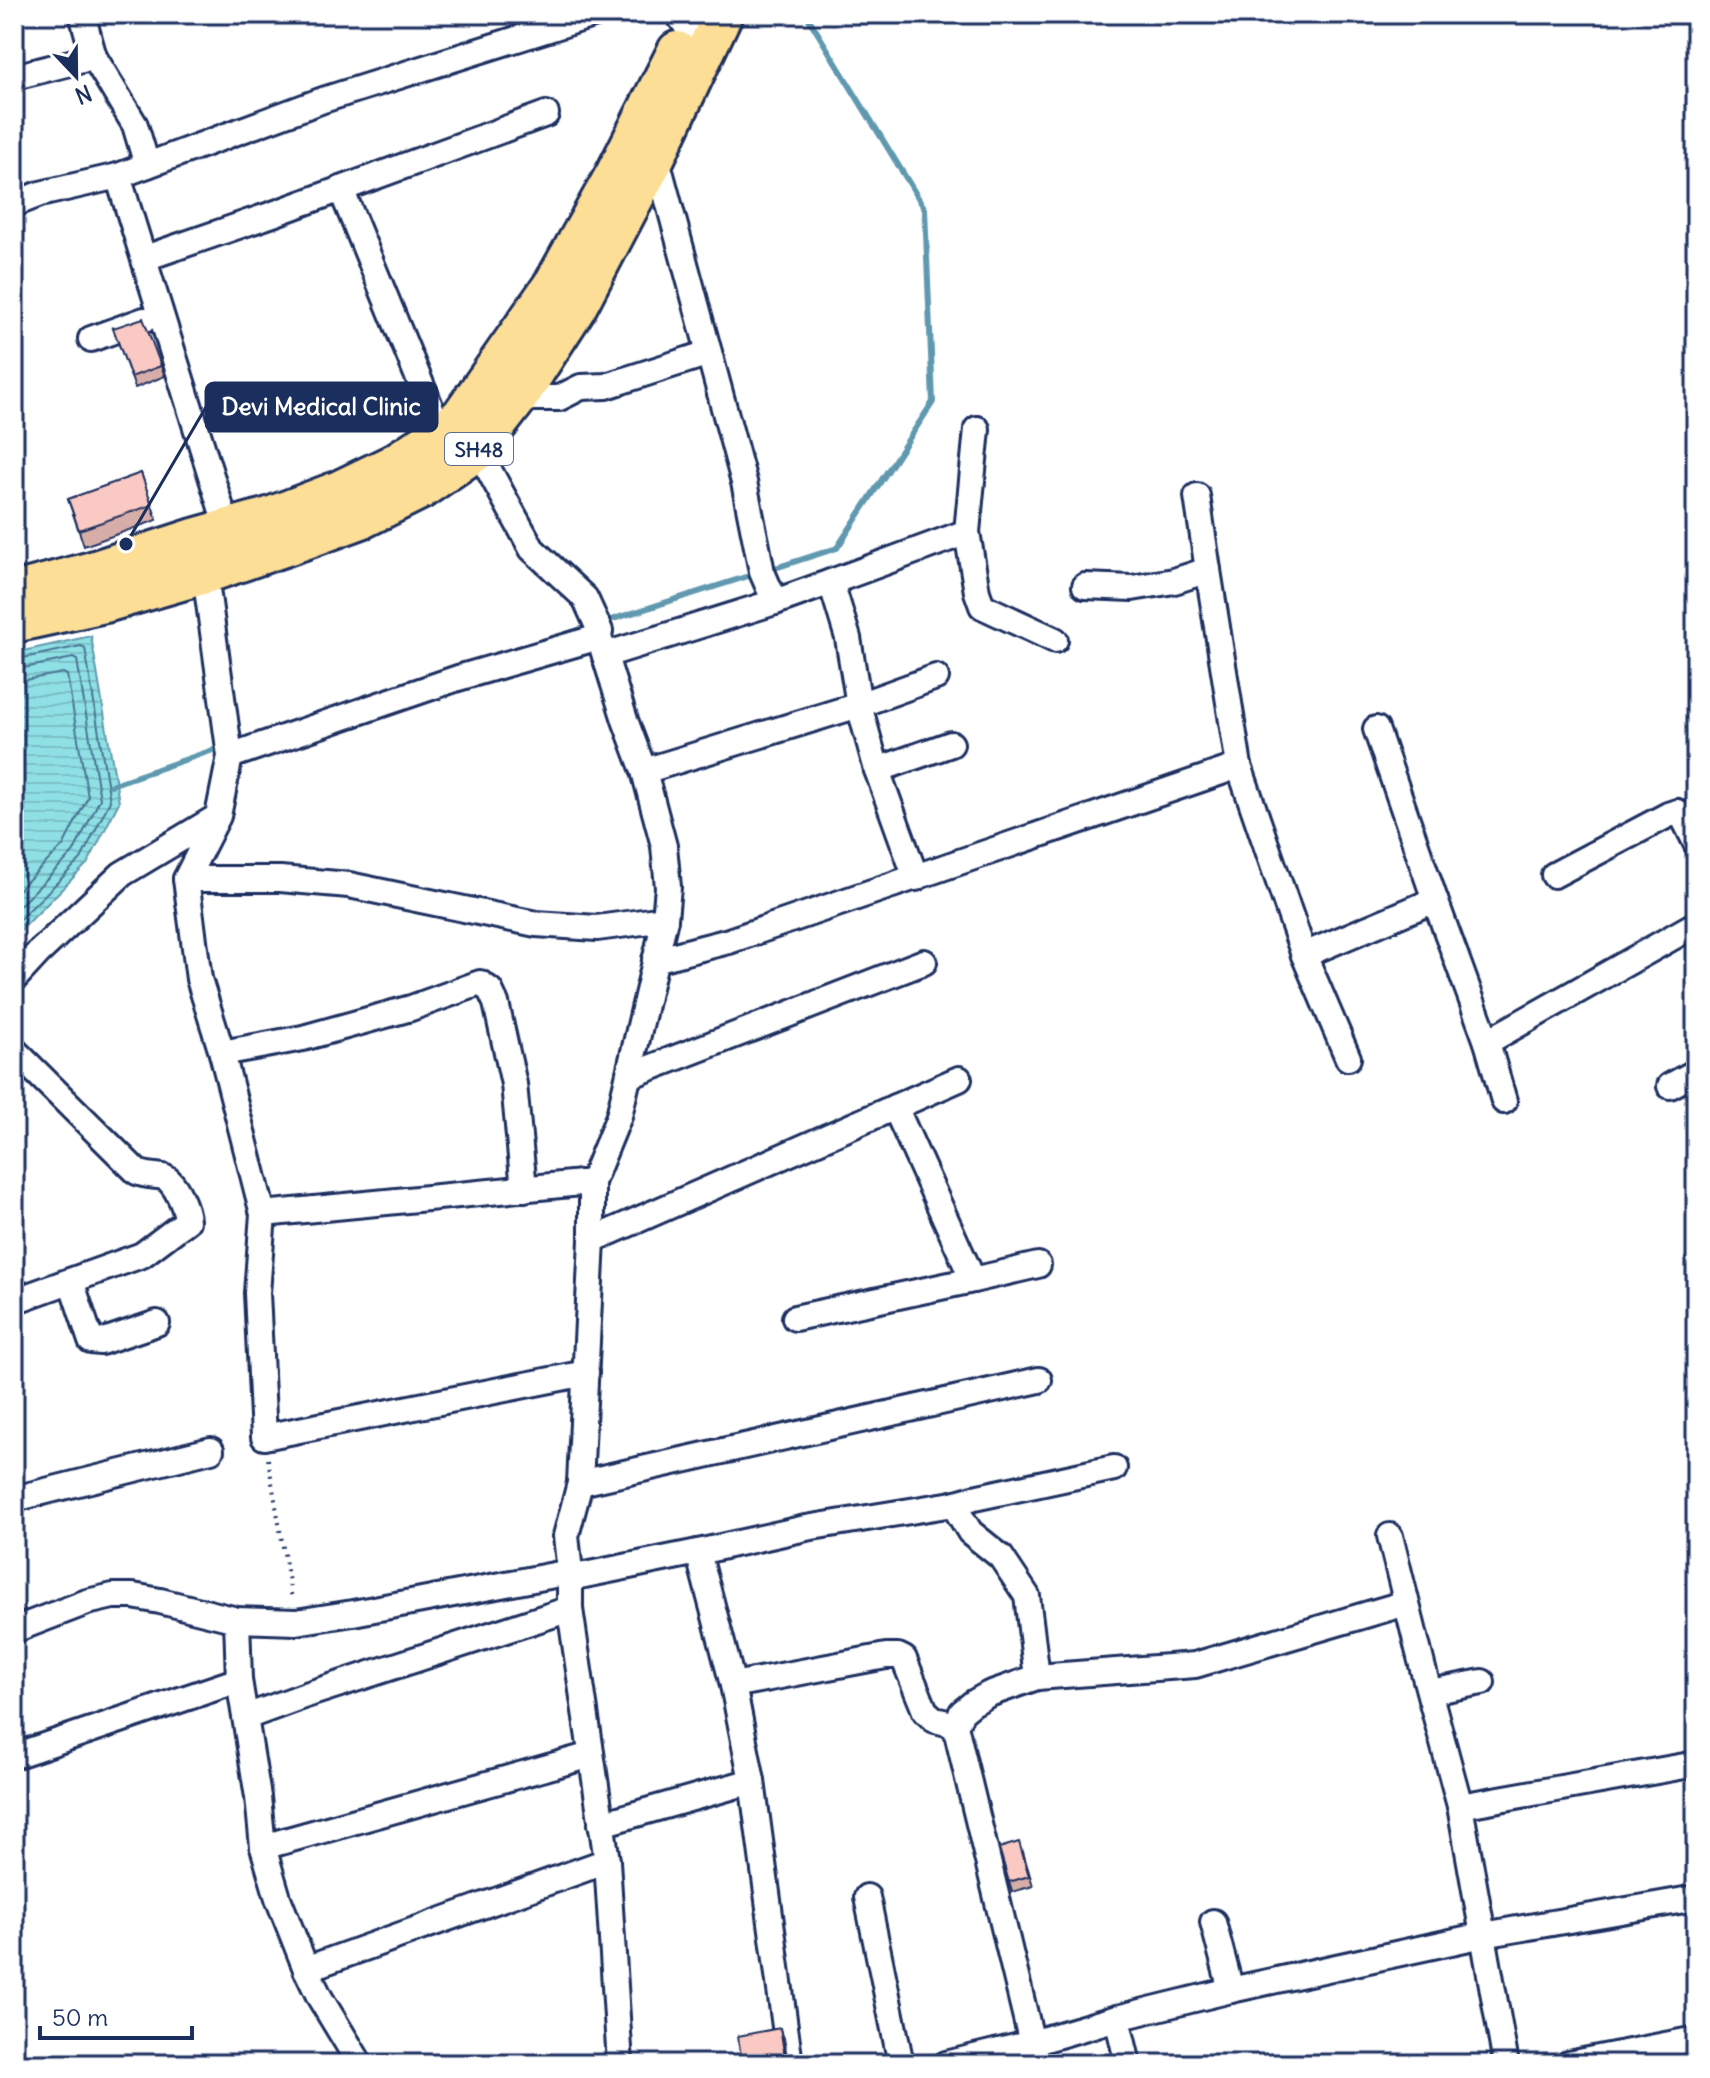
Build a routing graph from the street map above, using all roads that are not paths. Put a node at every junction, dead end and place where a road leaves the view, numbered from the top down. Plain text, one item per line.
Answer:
1 (82, 14) edge
2 (596, 14) edge
3 (723, 14) edge
4 (686, 18) edge
5 (94, 57) junction
6 (14, 77) edge
7 (546, 114) dead end
8 (656, 156) junction
9 (147, 165) junction
10 (118, 176) junction
11 (14, 184) edge
12 (341, 189) junction
13 (40, 194) junction
14 (14, 204) edge
15 (145, 258) junction
16 (162, 314) junction
17 (91, 339) dead end
18 (709, 353) junction
19 (518, 398) junction
20 (451, 424) junction
21 (977, 429) dead end
22 (477, 451) junction
23 (1197, 496) dead end
24 (967, 532) junction
25 (216, 550) junction
26 (1208, 570) junction
27 (831, 582) junction
28 (1085, 586) dead end
29 (14, 592) edge
30 (775, 602) junction
31 (14, 623) edge
32 (1055, 640) dead end
33 (602, 646) junction
34 (936, 677) dead end
35 (859, 705) junction
36 (1376, 729) dead end
37 (951, 744) dead end
38 (230, 756) junction
39 (1239, 766) junction
40 (877, 770) junction
41 (644, 771) junction
42 (218, 816) junction
43 (1696, 843) edge
44 (1554, 875) dead end
45 (916, 878) junction
46 (186, 879) junction
47 (1435, 900) junction
48 (665, 919) junction
49 (1696, 924) edge
50 (1304, 955) junction
51 (655, 960) junction
52 (924, 962) dead end
53 (14, 979) edge
54 (1487, 1042) junction
55 (14, 1050) edge
56 (222, 1053) junction
57 (1348, 1058) dead end
58 (1696, 1072) edge
59 (629, 1076) junction
60 (959, 1079) dead end
61 (1670, 1086) dead end
62 (1504, 1101) dead end
63 (895, 1107) junction
64 (592, 1182) junction
65 (524, 1189) junction
66 (263, 1214) junction
67 (592, 1240) junction
68 (1038, 1265) dead end
69 (973, 1280) junction
70 (71, 1281) junction
71 (14, 1301) edge
72 (795, 1318) dead end
73 (157, 1323) dead end
74 (586, 1373) junction
75 (1039, 1380) dead end
76 (211, 1450) dead end
77 (1114, 1468) dead end
78 (580, 1483) junction
79 (14, 1499) edge
80 (953, 1504) junction
81 (1390, 1536) dead end
82 (698, 1552) junction
83 (570, 1575) junction
84 (1406, 1603) junction
85 (570, 1609) junction
86 (237, 1620) junction
87 (14, 1630) edge
88 (1037, 1677) junction
89 (239, 1680) junction
90 (1482, 1682) dead end
91 (733, 1685) junction
92 (1430, 1692) junction
93 (246, 1717) junction
94 (955, 1725) junction
95 (591, 1755) junction
96 (14, 1756) edge
97 (1696, 1764) edge
98 (752, 1781) junction
99 (1460, 1806) junction
100 (601, 1824) junction
101 (263, 1847) junction
102 (607, 1861) junction
103 (867, 1897) dead end
104 (1696, 1898) edge
105 (1213, 1922) dead end
106 (1483, 1935) junction
107 (306, 1969) junction
108 (1231, 1990) junction
109 (1117, 2018) junction
110 (1696, 2039) edge
111 (1032, 2043) junction
112 (360, 2064) edge
113 (620, 2064) edge
114 (790, 2064) edge
115 (901, 2064) edge
116 (946, 2064) edge
117 (1128, 2064) edge
118 (1506, 2064) edge
119 (1568, 2064) edge

1 - 5 street
2 - 9 street
3 - 8 main road, SH48
4 - 20 main road, SH48
5 - 6 street
5 - 9 street
7 - 12 street
8 - 18 street
8 - 19 main road, SH48
9 - 10 street
10 - 13 street
10 - 15 street
11 - 13 street
12 - 15 street
12 - 20 street
13 - 14 street
15 - 16 street
16 - 17 street
16 - 25 street
18 - 19 street
18 - 30 street
19 - 22 main road, SH48
20 - 22 street
20 - 25 main road, SH48
21 - 24 street
22 - 25 main road, SH48
22 - 33 street
23 - 26 street
24 - 27 street
24 - 32 street
25 - 29 main road, SH48
25 - 31 main road, SH48
25 - 38 street
26 - 28 street
26 - 39 street
27 - 30 street
27 - 35 street
30 - 33 street
33 - 38 street
33 - 41 street
34 - 35 street
35 - 40 street
35 - 41 street
36 - 47 street
37 - 40 street
38 - 42 street
39 - 45 street
39 - 50 street
40 - 45 street
41 - 48 street
42 - 46 street
42 - 53 street
43 - 44 street
45 - 51 street
46 - 48 street
46 - 56 street
47 - 50 street
47 - 54 street
48 - 51 street
49 - 54 street
50 - 57 street
51 - 59 street
52 - 59 street
54 - 62 street
55 - 70 street
56 - 65 street
56 - 66 street
58 - 61 street
59 - 64 street
60 - 63 street
63 - 67 street
63 - 69 street
64 - 65 street
64 - 67 street
65 - 66 street
66 - 74 street
67 - 74 street
68 - 69 street
69 - 72 street
70 - 71 street
70 - 73 street
74 - 78 street
75 - 78 street
76 - 79 street
77 - 80 street
78 - 83 street
80 - 82 street
80 - 88 street
81 - 84 street
82 - 83 street
82 - 91 street
83 - 85 street
83 - 86 street
84 - 88 street
84 - 92 street
85 - 93 street
85 - 95 street
86 - 87 street
86 - 89 street
88 - 94 street
89 - 93 street
89 - 96 street
90 - 92 street
91 - 94 street
91 - 98 street
92 - 99 street
93 - 101 street
94 - 111 street
95 - 100 street
95 - 101 street
97 - 99 street
98 - 100 street
98 - 114 street
99 - 106 street
100 - 102 street
101 - 107 street
102 - 107 street
102 - 113 street
103 - 115 street
104 - 106 street
105 - 108 street
106 - 108 street
106 - 118 street
107 - 112 street
108 - 109 street
109 - 111 street
109 - 117 street
110 - 119 street
111 - 116 street

